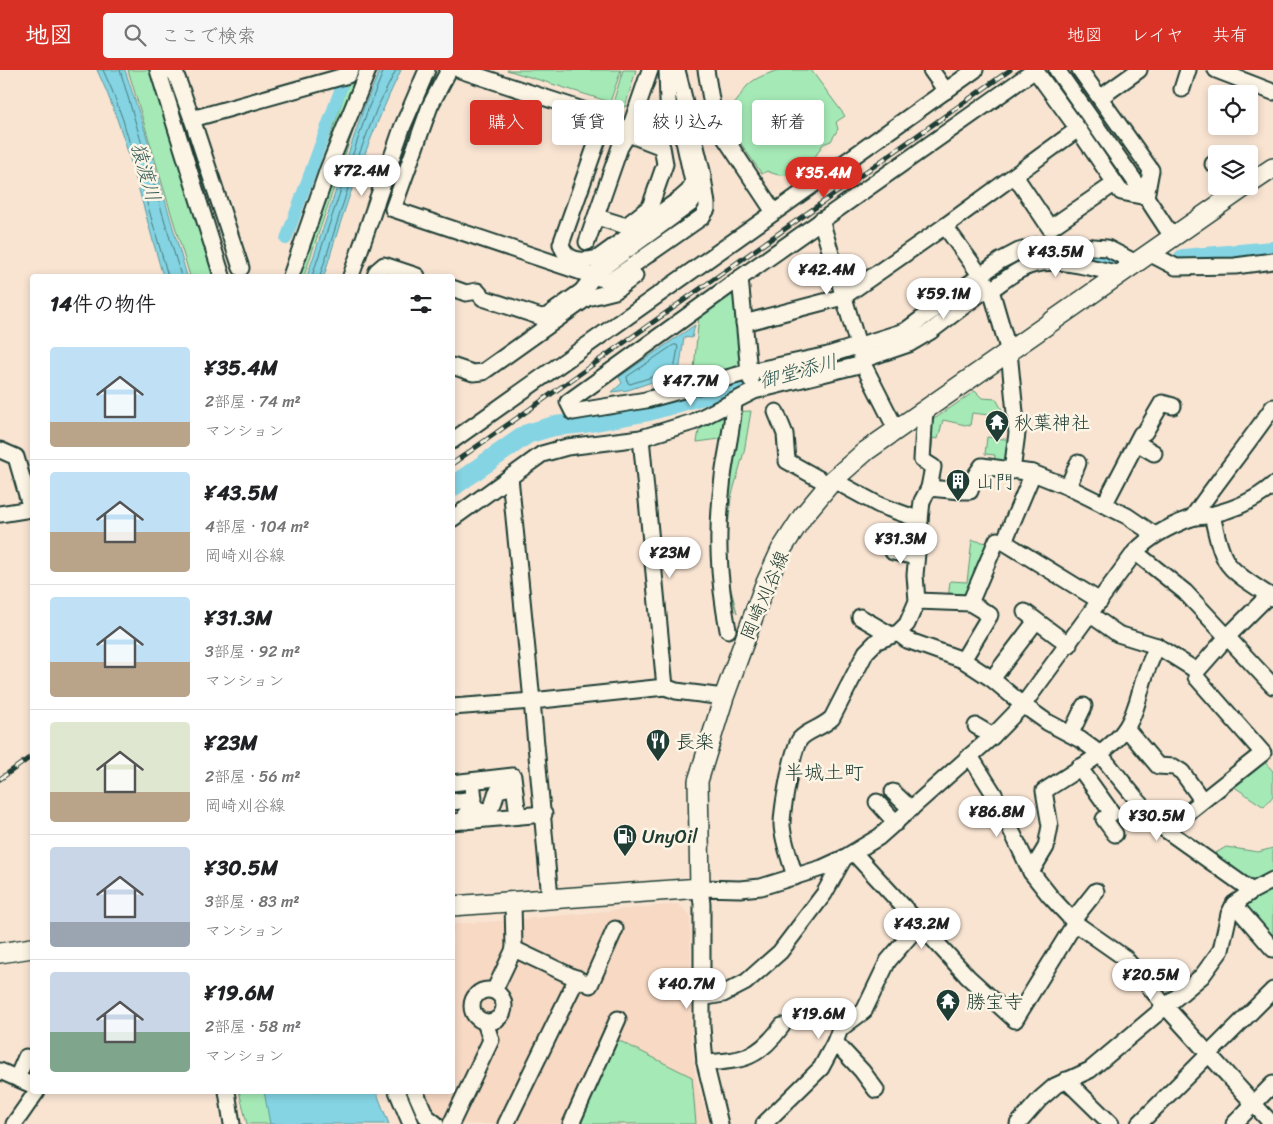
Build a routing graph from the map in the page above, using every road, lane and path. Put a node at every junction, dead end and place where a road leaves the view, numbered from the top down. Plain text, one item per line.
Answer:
1 (158, 70) edge
2 (171, 70) edge
3 (351, 70) edge
4 (368, 70) edge
5 (427, 70) edge
6 (449, 70) edge
7 (650, 70) edge
8 (667, 70) edge
9 (677, 70) edge
10 (706, 70) edge
11 (931, 70) edge
12 (975, 70) edge
13 (1035, 70) edge
14 (1057, 70) edge
15 (1080, 70) edge
16 (1138, 70) edge
17 (1188, 70) edge
18 (1216, 70) edge
19 (466, 71) edge
20 (1182, 89) dead end
21 (946, 91) junction
22 (1273, 92) edge
23 (1100, 97) junction
24 (192, 119) junction
25 (1078, 129) junction
26 (628, 134) junction
27 (697, 176) junction
28 (1015, 176) junction
29 (1259, 178) edge
30 (1114, 184) junction
31 (1146, 197) junction
32 (774, 212) junction
33 (597, 217) junction
34 (821, 220) junction
35 (945, 226) junction
36 (1172, 238) junction
37 (587, 242) dead end
38 (1144, 258) junction
39 (1273, 261) edge
40 (241, 268) dead end
41 (570, 268) junction
42 (221, 274) edge
43 (292, 274) edge
44 (352, 274) edge
45 (376, 274) edge
46 (410, 274) edge
47 (1120, 274) junction
48 (594, 276) junction
49 (740, 278) junction
50 (987, 284) junction
51 (455, 289) edge
52 (477, 292) junction
53 (843, 297) junction
54 (744, 323) junction
55 (859, 345) junction
56 (1009, 352) junction
57 (863, 362) junction
58 (455, 367) edge
59 (749, 372) junction
60 (754, 391) junction
61 (734, 401) junction
62 (1173, 406) dead end
63 (1273, 407) edge
64 (925, 409) junction
65 (776, 412) dead end
66 (896, 429) junction
67 (641, 438) junction
68 (455, 439) edge
69 (1137, 443) junction
70 (0, 450) edge
71 (1154, 453) dead end
72 (1078, 463) dead end
73 (1012, 471) junction
74 (1033, 473) junction
75 (510, 477) junction
76 (832, 482) junction
77 (1068, 487) junction
78 (928, 488) junction
79 (1271, 490) edge
80 (30, 505) edge
81 (1104, 505) junction
82 (30, 508) edge
83 (0, 514) edge
84 (1212, 515) junction
85 (455, 517) edge
86 (1192, 518) junction
87 (920, 520) junction
88 (1155, 535) junction
89 (1000, 541) junction
90 (893, 552) dead end
91 (1135, 552) junction
92 (916, 557) junction
93 (1271, 597) edge
94 (917, 601) junction
95 (1100, 601) junction
96 (970, 603) junction
97 (1091, 615) junction
98 (860, 617) dead end
99 (728, 630) dead end
100 (894, 634) junction
101 (1227, 637) junction
102 (1069, 645) junction
103 (1157, 646) junction
104 (963, 660) junction
105 (1197, 670) junction
106 (992, 679) junction
107 (1273, 686) edge
108 (665, 687) junction
109 (724, 697) junction
110 (532, 700) junction
111 (1024, 706) junction
112 (1084, 706) dead end
113 (455, 708) edge
114 (976, 726) dead end
115 (1126, 728) junction
116 (1071, 733) junction
117 (993, 736) junction
118 (1099, 753) junction
119 (970, 756) junction
120 (1079, 767) junction
121 (455, 783) edge
122 (480, 784) junction
123 (894, 792) dead end
124 (1202, 800) junction
125 (455, 801) edge
126 (513, 802) junction
127 (877, 802) dead end
128 (455, 809) edge
129 (911, 809) junction
130 (544, 814) junction
131 (458, 822) edge
132 (896, 823) junction
133 (1166, 830) junction
134 (1115, 834) dead end
135 (849, 856) junction
136 (1031, 872) junction
137 (794, 877) junction
138 (1273, 880) edge
139 (700, 888) junction
140 (1096, 891) dead end
141 (1252, 891) junction
142 (550, 898) junction
143 (513, 901) junction
144 (1234, 904) junction
145 (455, 906) edge
146 (1074, 921) junction
147 (919, 925) junction
148 (615, 929) dead end
149 (30, 948) edge
150 (514, 949) junction
151 (1273, 949) edge
152 (0, 953) edge
153 (577, 978) junction
154 (1273, 990) edge
155 (494, 991) junction
156 (701, 998) junction
157 (1166, 1008) junction
158 (618, 1019) dead end
159 (485, 1022) junction
160 (782, 1026) dead end
161 (835, 1042) junction
162 (1209, 1054) junction
163 (26, 1057) dead end
164 (705, 1063) junction
165 (0, 1071) edge
166 (17, 1078) junction
167 (1066, 1080) junction
168 (30, 1084) edge
169 (1273, 1084) edge
170 (876, 1090) dead end
171 (35, 1094) edge
172 (227, 1094) edge
173 (398, 1094) edge
174 (416, 1094) edge
175 (1253, 1104) junction
176 (14, 1124) edge
177 (232, 1124) edge
178 (411, 1124) edge
179 (436, 1124) edge
180 (451, 1124) edge
181 (506, 1124) edge
182 (571, 1124) edge
183 (720, 1124) edge
184 (764, 1124) edge
185 (1018, 1124) edge
186 (1112, 1124) edge
187 (1139, 1124) edge
188 (1234, 1124) edge
189 (1272, 1124) edge

1 - 42 street
2 - 24 street
3 - 24 street
4 - 43 street
5 - 44 street
6 - 41 street
7 - 26 street
8 - 27 street
9 - 27 street
10 - 32 street
11 - 21 street
12 - 21 street
13 - 25 street
13 - 34 street
14 - 31 street
15 - 23 street
16 - 23 street
17 - 20 street
18 - 22 street
19 - 27 street
21 - 32 street
23 - 31 street
24 - 40 street
25 - 28 street
25 - 30 street
26 - 33 street
26 - 33 street
27 - 48 street
27 - 58 street
28 - 30 street
28 - 35 street
29 - 36 main road, 岡崎刈谷線
30 - 31 street
31 - 36 street
32 - 68 street
33 - 37 street
34 - 49 street
34 - 53 street
35 - 50 street
35 - 53 street
36 - 38 main road, 岡崎刈谷線
38 - 39 street
38 - 47 main road, 岡崎刈谷線
38 - 50 street
41 - 48 street
41 - 52 street
45 - 46 street
47 - 50 street
47 - 56 main road, 岡崎刈谷線
48 - 52 street
49 - 54 street
49 - 59 street
50 - 55 street
50 - 56 street
50 - 57 street
51 - 52 street
53 - 54 street
53 - 55 street
54 - 59 street
55 - 57 street
55 - 59 street
56 - 64 main road, 岡崎刈谷線
56 - 73 street
57 - 60 street
57 - 66 street
59 - 60 street
60 - 61 street
61 - 67 street
61 - 99 street
62 - 69 street
63 - 86 street
64 - 66 main road, 岡崎刈谷線
64 - 78 street
65 - 76 street
66 - 76 main road, 岡崎刈谷線
67 - 75 street
67 - 108 street
69 - 71 street
69 - 81 street
70 - 80 street
72 - 77 street
73 - 74 street
73 - 78 street
74 - 77 street
74 - 89 street
75 - 85 street
75 - 110 street
76 - 87 street
76 - 109 main road, 岡崎刈谷線
77 - 81 street
78 - 87 street
79 - 84 street
81 - 88 street
82 - 83 street
84 - 86 street
84 - 93 street
86 - 88 street
87 - 92 street
88 - 91 street
89 - 95 street
89 - 96 street
90 - 92 street
91 - 95 street
91 - 101 street
92 - 94 street
93 - 101 street
94 - 96 street
94 - 100 street
95 - 97 street
96 - 104 street
97 - 102 street
97 - 103 street
98 - 100 street
100 - 104 street
100 - 137 street
101 - 105 street
101 - 107 street
102 - 106 street
102 - 111 street
103 - 105 street
103 - 115 street
104 - 106 street
105 - 124 street
106 - 111 street
108 - 109 street
108 - 110 street
109 - 139 main road, 岡崎刈谷線
110 - 113 street
110 - 130 street
111 - 116 street
111 - 117 street
112 - 116 street
114 - 117 street
115 - 118 street
115 - 124 street
116 - 118 street
117 - 119 street
118 - 120 street
118 - 133 street
119 - 129 street
119 - 136 street
120 - 134 street
120 - 136 street
121 - 122 street
122 - 125 street
122 - 126 street
123 - 129 street
124 - 133 street
126 - 130 street
126 - 131 street
126 - 131 street
127 - 132 street
128 - 131 street
129 - 132 street
130 - 142 street
132 - 135 street
133 - 141 street
135 - 137 street
135 - 147 street
135 - 156 street
136 - 146 street
137 - 139 street
138 - 141 street
139 - 142 main road
139 - 156 street
140 - 146 street
141 - 144 street
142 - 143 main road
143 - 145 main road
143 - 150 street
144 - 151 street
144 - 157 street
146 - 147 street
146 - 157 street
147 - 161 street
148 - 153 street
149 - 152 main road
150 - 153 street
150 - 155 street
153 - 181 street
154 - 162 street
155 - 159 street
155 - 159 street
156 - 164 street
157 - 162 street
157 - 167 street
158 - 182 street
159 - 180 street
160 - 164 street
161 - 170 street
161 - 184 street
162 - 175 street
162 - 187 street
163 - 166 street
164 - 183 street
165 - 166 street
166 - 168 street
167 - 185 street
167 - 186 street
169 - 175 street
171 - 176 street
172 - 177 street
173 - 178 street
174 - 179 street
175 - 188 street
175 - 189 street

